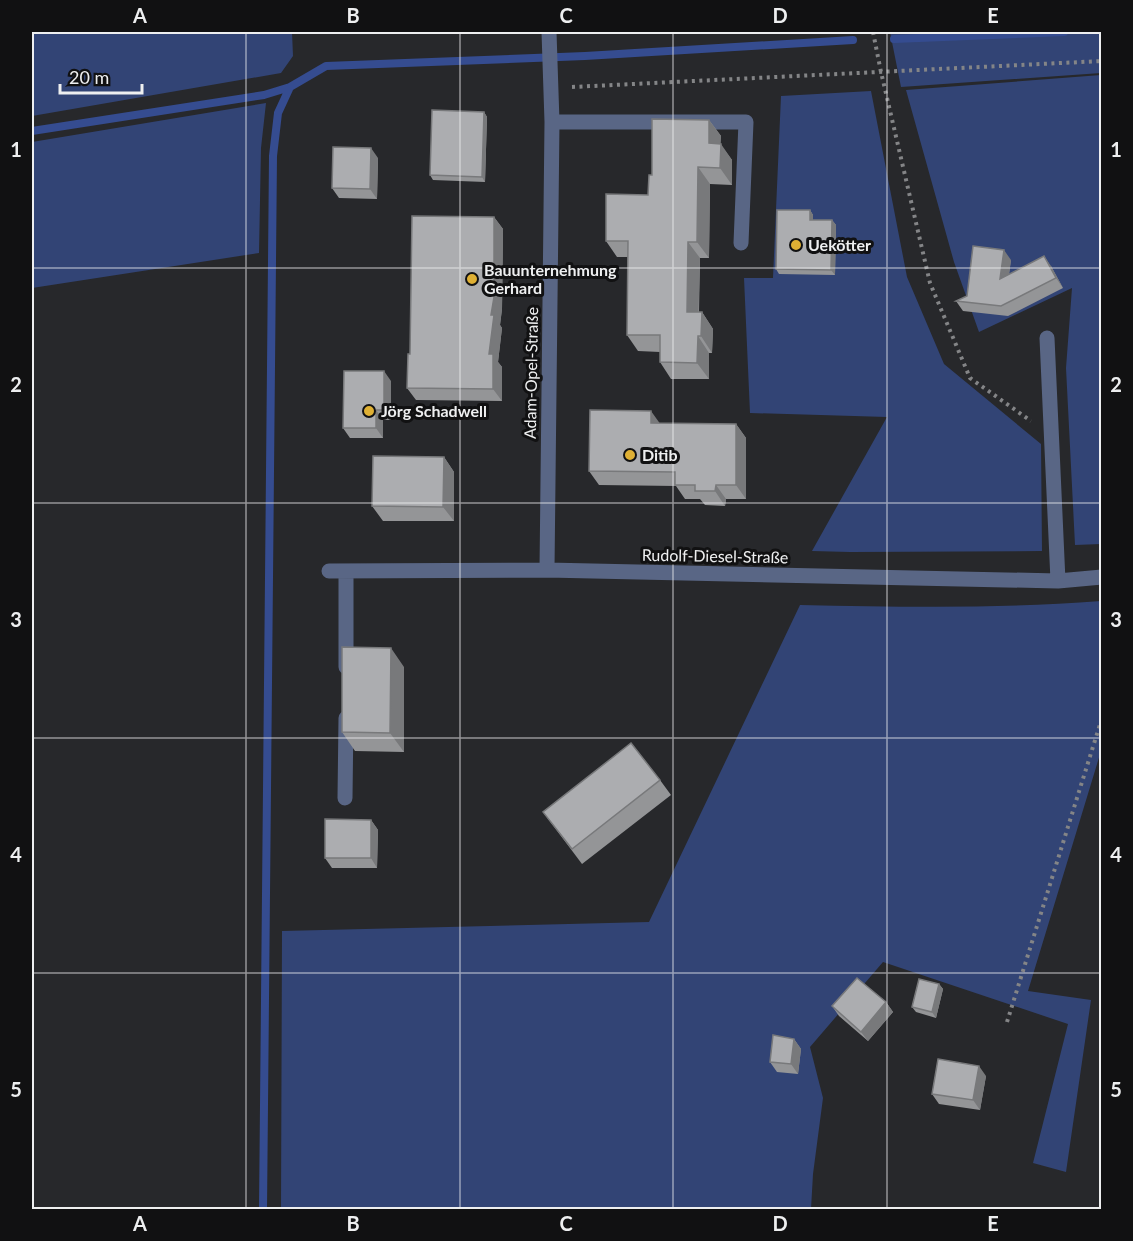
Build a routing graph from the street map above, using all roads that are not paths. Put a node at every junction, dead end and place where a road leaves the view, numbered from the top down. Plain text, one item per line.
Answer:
1 (549, 34) edge
2 (552, 123) junction
3 (741, 243) dead end
4 (1047, 338) dead end
5 (547, 570) junction
6 (328, 571) dead end
7 (346, 571) junction
8 (1101, 577) edge
9 (1058, 581) junction
10 (346, 679) edge
11 (346, 702) edge
12 (345, 798) dead end

1 - 2 street, Adam-Opel-Straße
2 - 3 street
2 - 5 street, Adam-Opel-Straße
4 - 9 street
5 - 7 street, Rudolf-Diesel-Straße
5 - 9 street, Rudolf-Diesel-Straße
6 - 7 street, Rudolf-Diesel-Straße
7 - 10 street
8 - 9 street, Rudolf-Diesel-Straße
11 - 12 street

